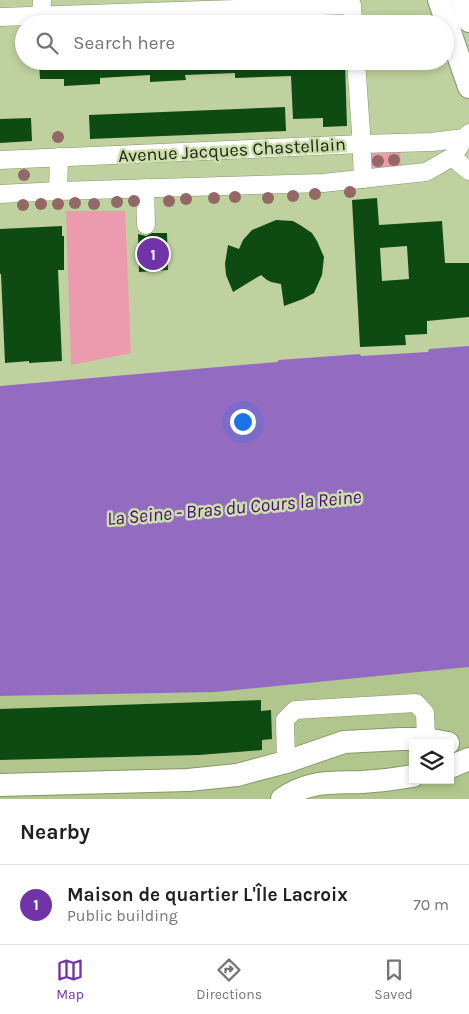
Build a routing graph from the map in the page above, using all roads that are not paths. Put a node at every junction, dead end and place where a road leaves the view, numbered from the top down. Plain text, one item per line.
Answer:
1 (439, 0) edge
2 (462, 0) edge
3 (41, 8) edge
4 (353, 15) edge
5 (444, 15) edge
6 (0, 17) edge
7 (469, 21) edge
8 (454, 44) edge
9 (357, 70) edge
10 (469, 87) edge
11 (467, 136) edge
12 (362, 144) junction
13 (59, 157) junction
14 (452, 157) junction
15 (0, 160) edge
16 (469, 171) edge
17 (363, 179) junction
18 (145, 188) junction
19 (58, 191) junction
20 (0, 194) edge
21 (146, 225) dead end
22 (440, 739) edge
23 (409, 740) edge
24 (454, 745) edge
25 (469, 749) edge
26 (469, 759) edge
27 (286, 762) junction
28 (454, 765) edge
29 (403, 778) edge
30 (0, 785) edge
31 (30, 792) edge
32 (282, 799) edge

1 - 5 main road
2 - 7 main road
3 - 4 street
3 - 6 street
8 - 10 main road
9 - 12 street
11 - 12 street, Avenue Jacques Chastellain
11 - 14 street
12 - 13 street, Avenue Jacques Chastellain
12 - 17 street
13 - 15 street, Avenue Jacques Chastellain
13 - 19 street
14 - 16 street
14 - 17 street, Avenue Jacques Chastellain
17 - 18 street, Avenue Jacques Chastellain
18 - 19 street, Avenue Jacques Chastellain
18 - 21 street
19 - 20 street, Avenue Jacques Chastellain
22 - 27 street
23 - 27 main road
24 - 25 main road
26 - 28 main road
27 - 31 main road
29 - 32 main road
30 - 31 main road

